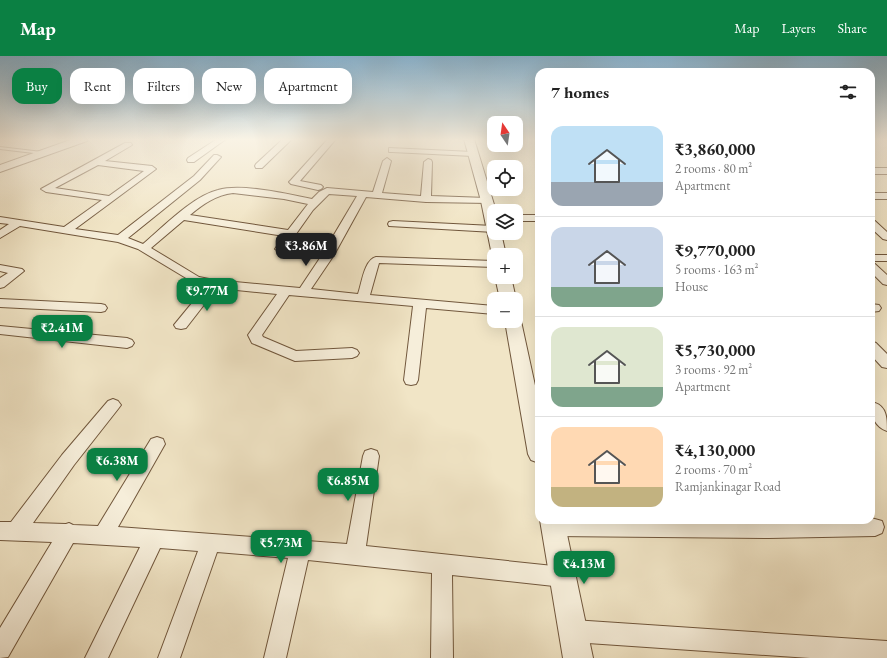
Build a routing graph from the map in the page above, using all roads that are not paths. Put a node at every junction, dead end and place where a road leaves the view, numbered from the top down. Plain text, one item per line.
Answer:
1 (87, 167) edge
2 (137, 167) edge
3 (207, 167) edge
4 (307, 167) edge
5 (385, 167) edge
6 (428, 167) edge
7 (477, 167) edge
8 (318, 187) dead end
9 (363, 194) junction
10 (377, 195) junction
11 (875, 196) edge
12 (887, 196) edge
13 (111, 199) junction
14 (426, 199) junction
15 (487, 201) junction
16 (314, 202) junction
17 (488, 204) edge
18 (182, 217) junction
19 (523, 218) edge
20 (535, 218) edge
21 (0, 220) edge
22 (487, 222) edge
23 (18, 223) junction
24 (393, 224) dead end
25 (875, 227) edge
26 (67, 230) junction
27 (292, 234) junction
28 (0, 235) edge
29 (887, 238) edge
30 (120, 239) junction
31 (145, 248) junction
32 (280, 249) dead end
33 (875, 258) edge
34 (887, 258) edge
35 (487, 264) edge
36 (0, 268) edge
37 (875, 270) edge
38 (887, 281) edge
39 (0, 284) edge
40 (214, 284) junction
41 (285, 291) junction
42 (303, 293) junction
43 (363, 298) junction
44 (420, 303) junction
45 (5, 304) edge
46 (101, 308) dead end
47 (487, 309) edge
48 (0, 313) edge
49 (181, 325) dead end
50 (514, 328) edge
51 (0, 330) edge
52 (127, 343) dead end
53 (875, 350) edge
54 (352, 353) dead end
55 (887, 363) edge
56 (411, 380) dead end
57 (114, 405) dead end
58 (878, 409) edge
59 (887, 425) edge
60 (535, 434) edge
61 (157, 444) dead end
62 (371, 456) dead end
63 (552, 524) edge
64 (767, 524) edge
65 (875, 527) dead end
66 (8, 531) edge
67 (69, 532) junction
68 (103, 535) junction
69 (154, 539) junction
70 (211, 543) junction
71 (300, 550) junction
72 (355, 554) junction
73 (442, 564) junction
74 (563, 577) junction
75 (573, 631) junction
76 (0, 649) edge
77 (887, 652) edge
78 (96, 658) edge
79 (169, 658) edge
80 (275, 658) edge
81 (442, 658) edge
82 (578, 658) edge

1 - 13 street
2 - 13 street
3 - 30 street
4 - 8 street
5 - 10 street
6 - 14 street
7 - 15 street
9 - 10 street
9 - 16 street
9 - 42 street
10 - 14 street
11 - 12 street
13 - 26 street
14 - 15 street
15 - 17 street
16 - 18 street
16 - 27 street
18 - 27 street
18 - 31 street
19 - 20 street
21 - 23 street
22 - 24 street
23 - 26 street
23 - 28 street
25 - 29 street
26 - 30 street
27 - 32 street
30 - 31 street
31 - 40 street
33 - 34 street
35 - 43 street
36 - 39 street
37 - 38 street
40 - 41 street
40 - 49 street
41 - 42 street
41 - 54 street
42 - 43 street
43 - 44 street
44 - 47 street
44 - 56 street
45 - 46 street
45 - 48 street
50 - 60 street
51 - 52 street
53 - 55 street
57 - 66 street
58 - 59 street
61 - 68 street
62 - 72 street
63 - 64 street
63 - 74 street
64 - 65 street
66 - 67 street
67 - 68 street
67 - 76 street
68 - 69 street
69 - 70 street
69 - 78 street
70 - 71 street
70 - 79 street
71 - 72 street
71 - 80 street
72 - 73 street
73 - 74 street
73 - 81 street
74 - 75 street
75 - 77 street
75 - 82 street

